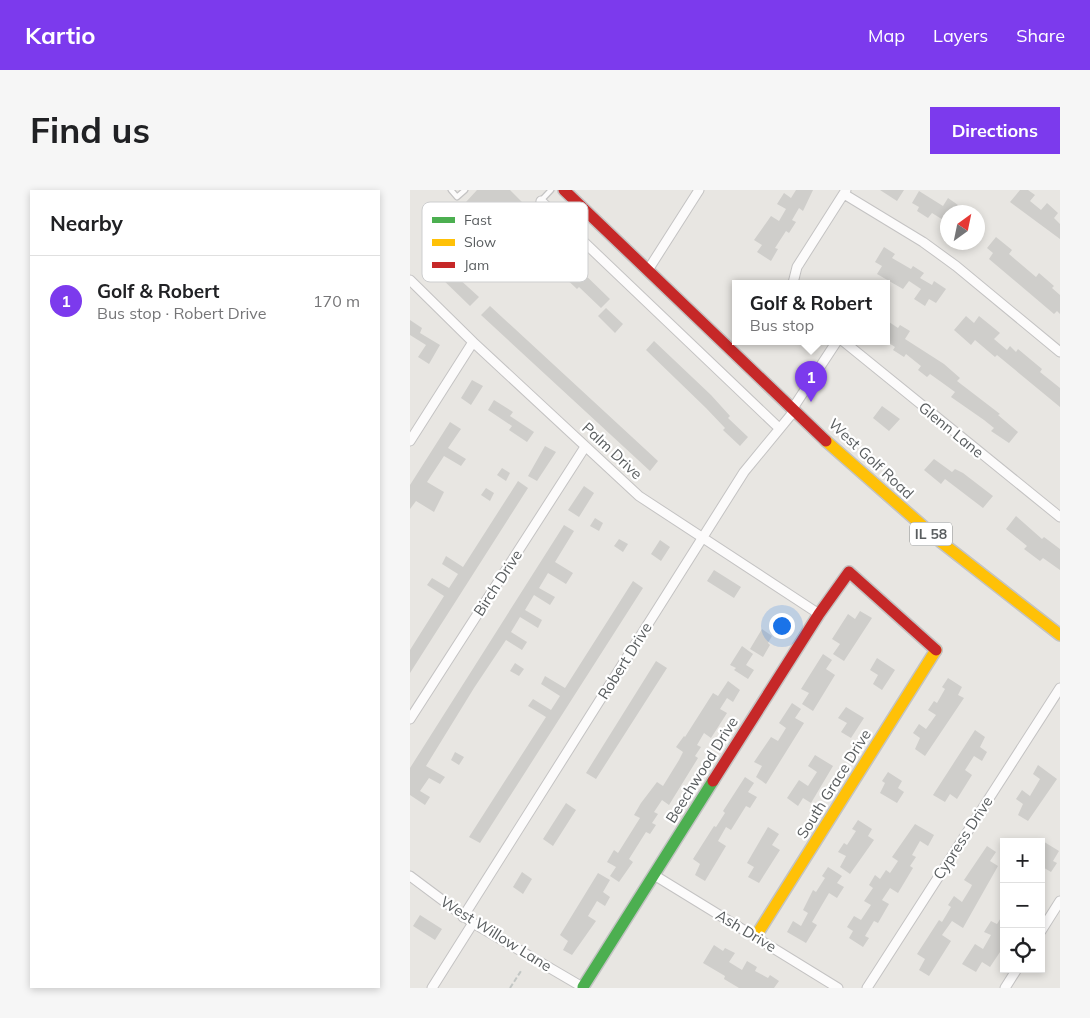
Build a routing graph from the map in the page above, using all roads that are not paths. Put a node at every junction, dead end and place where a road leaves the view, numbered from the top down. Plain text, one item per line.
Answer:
1 (451, 190) edge
2 (465, 190) edge
3 (551, 190) edge
4 (564, 190) edge
5 (699, 190) edge
6 (845, 192) edge
7 (541, 201) edge
8 (577, 202) edge
9 (588, 213) edge
10 (588, 246) edge
11 (648, 270) junction
12 (410, 280) edge
13 (794, 280) edge
14 (473, 342) junction
15 (834, 345) edge
16 (848, 345) edge
17 (1060, 352) edge
18 (794, 409) junction
19 (779, 428) junction
20 (410, 441) edge
21 (585, 447) junction
22 (1060, 518) edge
23 (703, 538) junction
24 (819, 614) junction
25 (1060, 635) edge
26 (937, 648) joint
27 (1060, 688) edge
28 (410, 719) edge
29 (654, 875) junction
30 (410, 876) edge
31 (1060, 901) edge
32 (463, 917) junction
33 (472, 923) junction
34 (1042, 928) edge
35 (756, 936) junction
36 (1014, 973) edge
37 (583, 987) edge
38 (432, 988) edge
39 (838, 988) edge
40 (867, 988) edge
41 (1005, 988) edge

1 - 2 lane
3 - 7 lane
4 - 8 street, West Golf Road / IL 58
5 - 11 street
6 - 13 street
6 - 17 street
9 - 11 street, West Golf Road / IL 58
10 - 19 street
11 - 18 street, West Golf Road / IL 58
12 - 14 street, Palm Drive
14 - 20 street
14 - 21 street, Palm Drive
15 - 18 street, Robert Drive
16 - 22 street, Glenn Lane
18 - 19 street, Robert Drive
18 - 25 street, West Golf Road / IL 58
19 - 23 street, Robert Drive
21 - 23 street, Palm Drive
21 - 28 street, Birch Drive
23 - 24 street, Palm Drive
23 - 32 street, Robert Drive
24 - 26 street, Beechwood Drive
24 - 29 street, Beechwood Drive
26 - 35 street, South Grace Drive
27 - 40 street, Cypress Drive
29 - 35 street, Ash Drive
29 - 37 street, Beechwood Drive
30 - 32 street, West Willow Lane
31 - 34 street
32 - 33 street, West Willow Lane
33 - 37 street, West Willow Lane
33 - 38 street
35 - 39 street, Ash Drive
36 - 41 street

